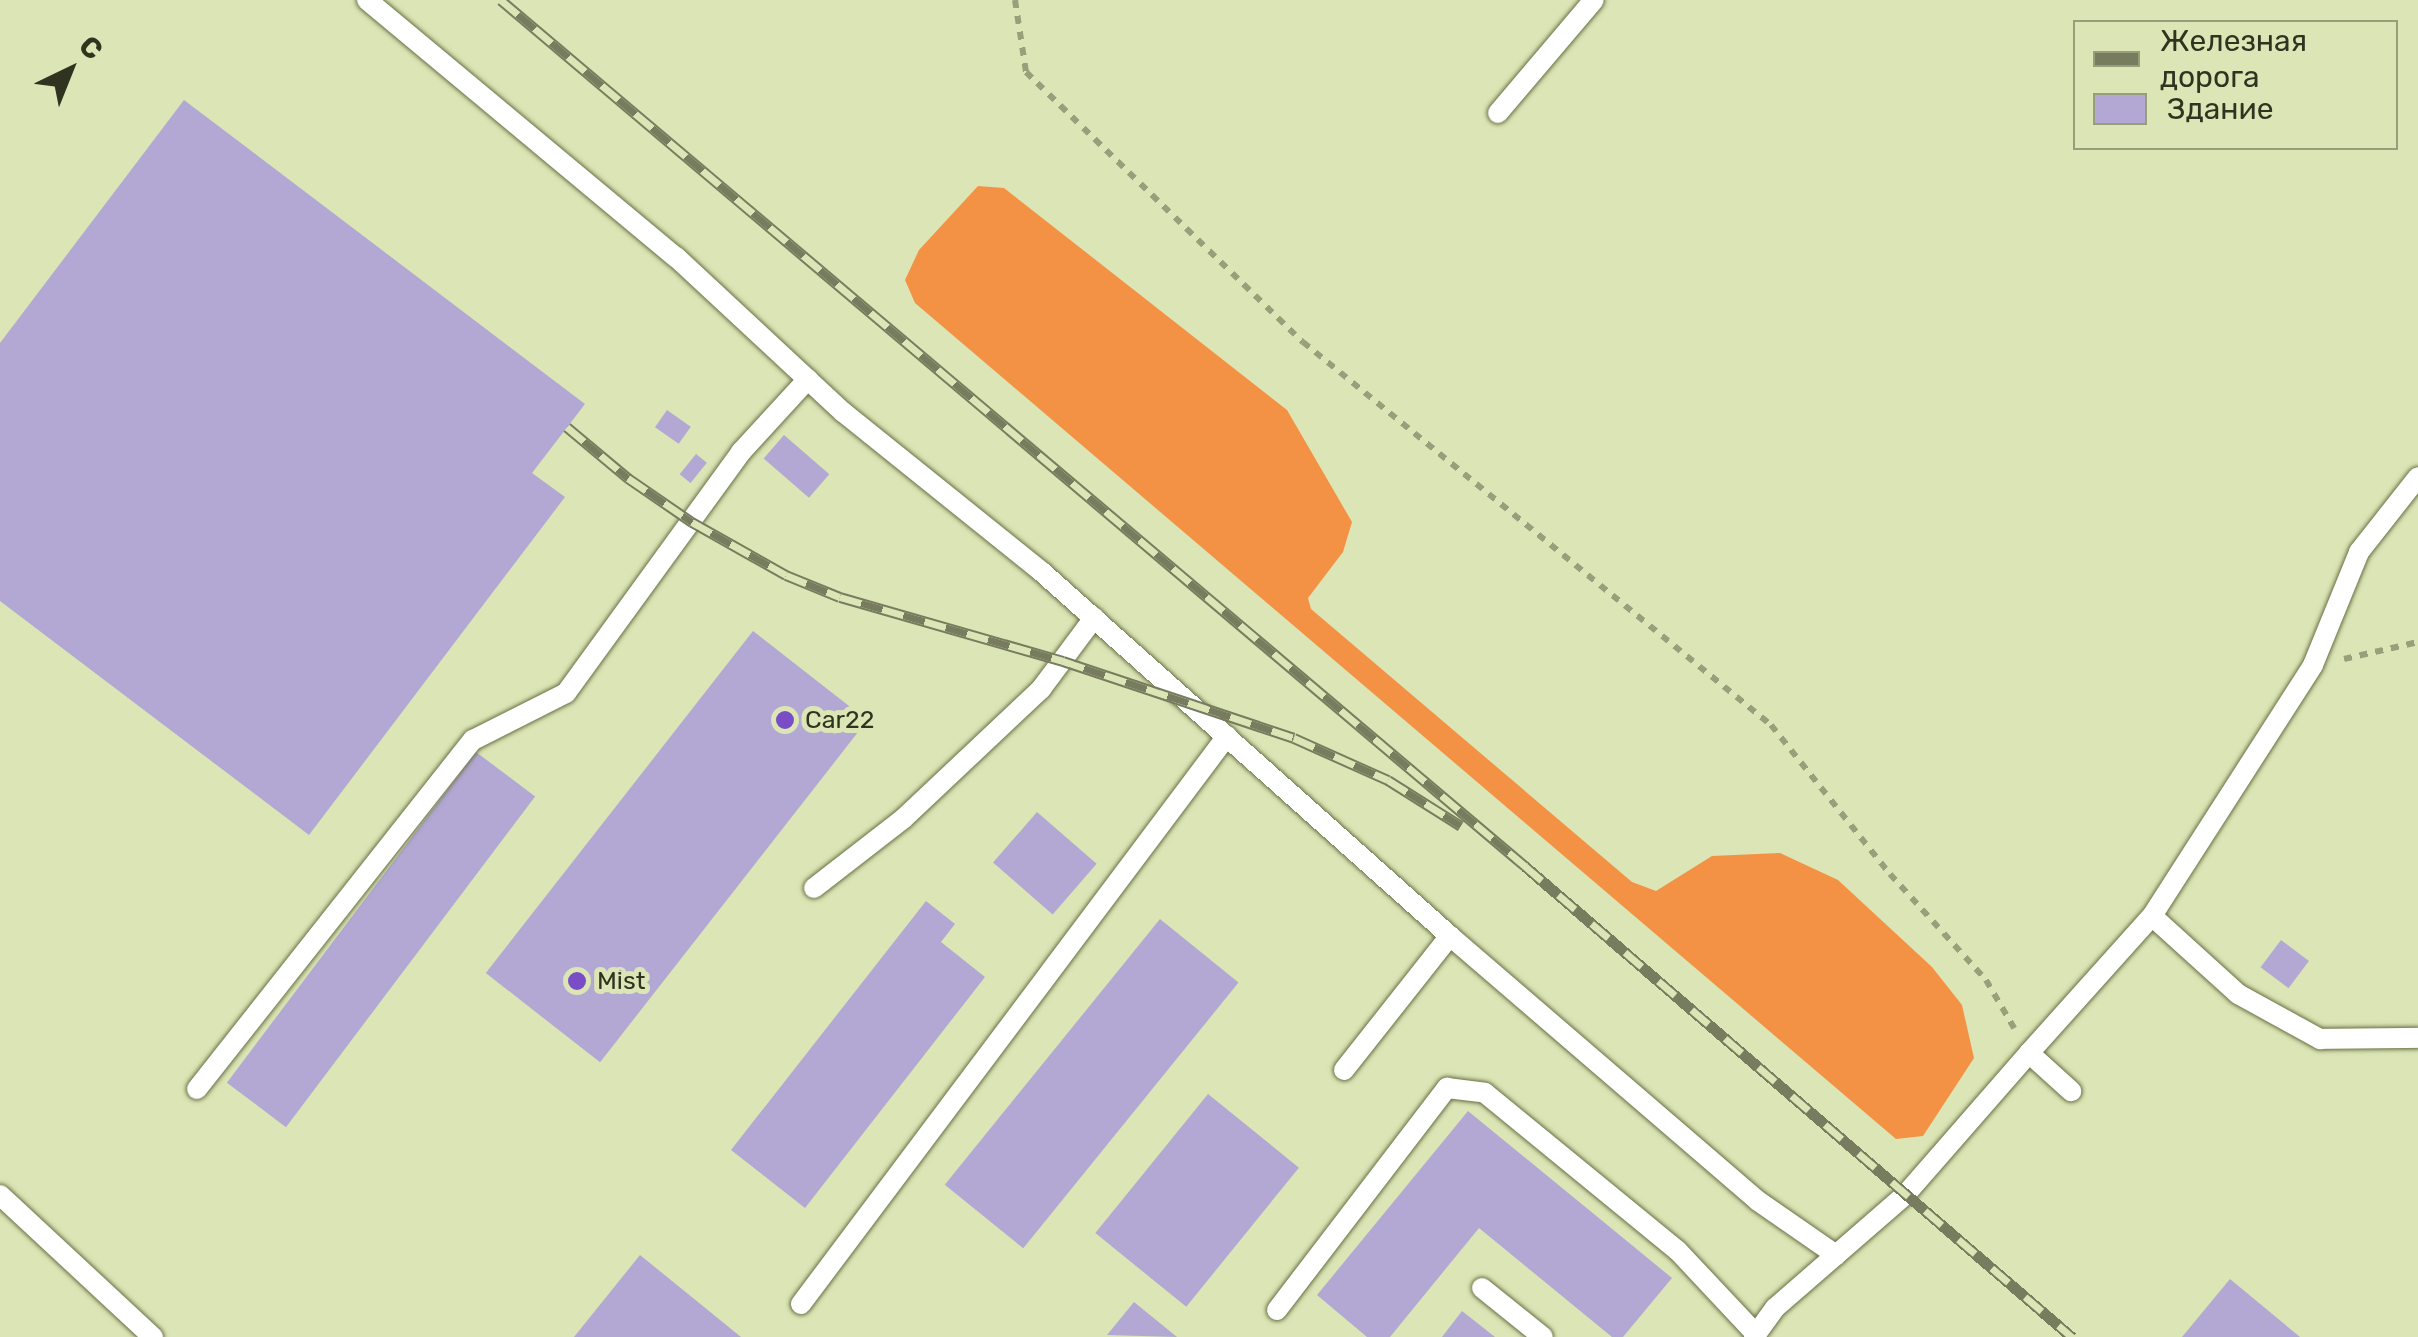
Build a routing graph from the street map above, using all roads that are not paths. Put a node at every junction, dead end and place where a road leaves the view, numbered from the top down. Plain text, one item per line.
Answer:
1 (367, 0) edge
2 (1594, 0) edge
3 (1498, 113) dead end
4 (808, 380) junction
5 (2418, 477) edge
6 (1094, 618) junction
7 (1227, 736) junction
8 (814, 888) dead end
9 (2152, 916) junction
10 (1450, 936) junction
11 (2418, 1038) edge
12 (2029, 1053) junction
13 (1344, 1070) dead end
14 (197, 1090) dead end
15 (2071, 1091) dead end
16 (0, 1195) edge
17 (1836, 1256) junction
18 (1482, 1288) dead end
19 (801, 1304) dead end
20 (1277, 1310) dead end
21 (1754, 1336) edge
22 (153, 1337) edge
23 (1543, 1337) edge

1 - 4 lane
2 - 3 lane
4 - 6 lane
4 - 14 lane
5 - 9 lane
6 - 7 lane
6 - 8 lane
7 - 10 lane
7 - 19 lane
9 - 11 lane
9 - 12 lane
10 - 13 lane
10 - 17 lane
12 - 15 lane
12 - 17 lane
16 - 22 lane
17 - 21 lane
18 - 23 lane
20 - 21 lane

